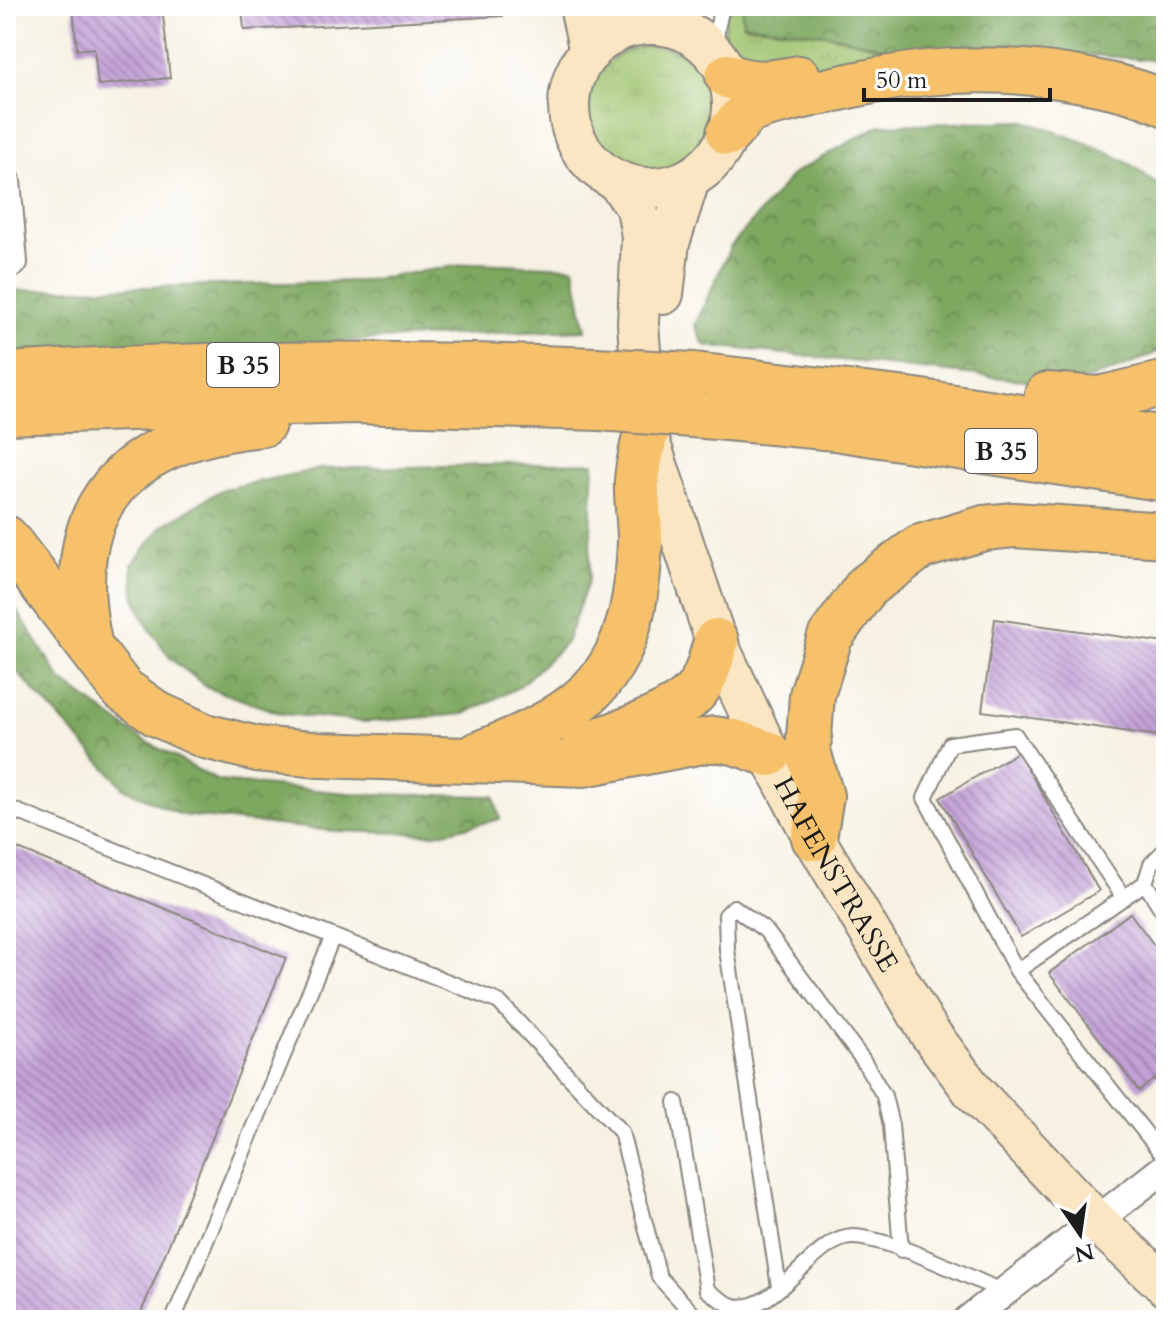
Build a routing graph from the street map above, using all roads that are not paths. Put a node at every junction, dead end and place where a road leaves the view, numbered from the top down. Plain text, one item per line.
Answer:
1 (580, 6) edge
2 (722, 6) edge
3 (634, 24) edge
4 (722, 66) junction
5 (928, 70) junction
6 (1166, 104) edge
7 (729, 133) junction
8 (689, 180) junction
9 (6, 181) edge
10 (618, 182) junction
11 (13, 262) dead end
12 (6, 375) edge
13 (641, 383) junction
14 (1166, 383) edge
15 (597, 389) junction
16 (700, 395) junction
17 (908, 400) junction
18 (353, 401) junction
19 (6, 412) edge
20 (646, 432) junction
21 (1166, 439) edge
22 (1166, 479) edge
23 (1166, 535) edge
24 (6, 538) edge
25 (716, 641) junction
26 (90, 648) junction
27 (769, 754) junction
28 (457, 762) junction
29 (532, 762) junction
30 (6, 807) edge
31 (814, 838) junction
32 (1166, 849) edge
33 (1145, 883) junction
34 (1124, 898) junction
35 (1166, 916) edge
36 (333, 936) junction
37 (1017, 971) junction
38 (676, 1102) dead end
39 (1166, 1159) edge
40 (1166, 1167) edge
41 (1096, 1221) junction
42 (901, 1250) junction
43 (1166, 1286) edge
44 (779, 1287) junction
45 (1005, 1292) junction
46 (173, 1320) edge
47 (707, 1320) edge
48 (968, 1320) edge

1 - 3 street
2 - 4 lane
3 - 4 street
3 - 10 street
4 - 5 highway
4 - 7 street
5 - 6 highway
5 - 7 highway
7 - 8 street
8 - 10 street
8 - 13 street, HAFENSTRASSE
9 - 11 street
10 - 13 street, HAFENSTRASSE
12 - 15 highway, B 35
13 - 20 street, HAFENSTRASSE
14 - 17 highway, B 35
15 - 16 highway, B 35, bridge
15 - 18 highway, B 35
16 - 17 highway, B 35
16 - 22 highway, B 35
17 - 21 highway, B 35
18 - 19 highway, B 35
18 - 26 highway, B 35
20 - 25 street, HAFENSTRASSE
20 - 28 highway, B 35
23 - 31 highway
24 - 26 highway, B 35
25 - 27 street, HAFENSTRASSE
25 - 29 highway, B 35
26 - 28 highway, B 35
27 - 29 highway, B 35
27 - 31 street, HAFENSTRASSE
28 - 29 highway, B 35
30 - 36 lane
31 - 41 street, HAFENSTRASSE
32 - 33 lane
33 - 34 lane
33 - 35 lane
34 - 37 lane
34 - 37 lane
36 - 46 lane
36 - 47 lane
37 - 39 lane
38 - 44 lane
40 - 41 street
41 - 43 street, HAFENSTRASSE
41 - 45 street
42 - 44 lane
42 - 44 lane
42 - 45 lane
45 - 48 street

